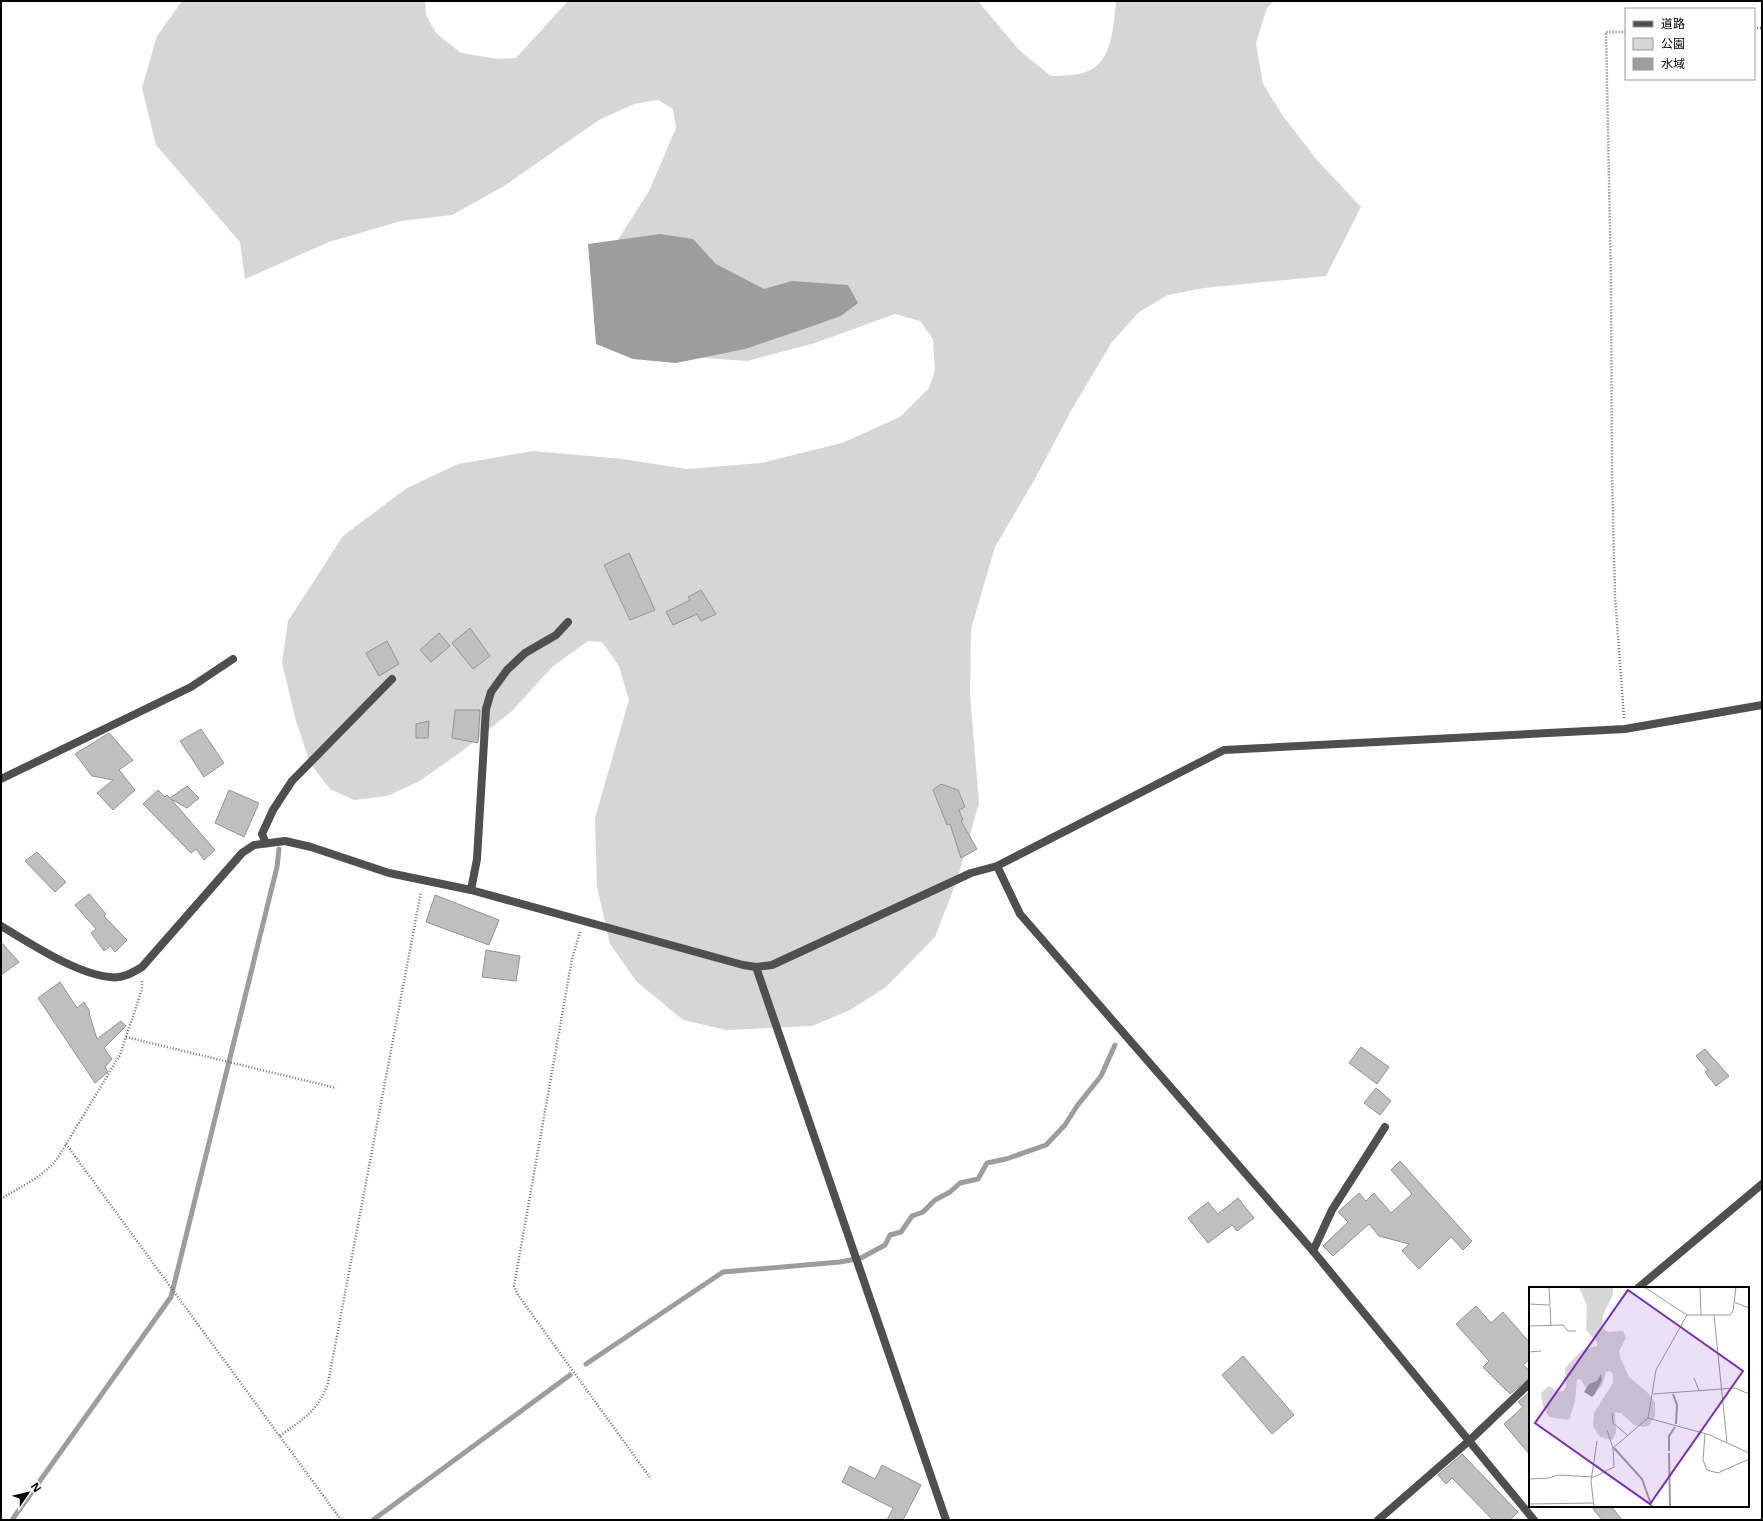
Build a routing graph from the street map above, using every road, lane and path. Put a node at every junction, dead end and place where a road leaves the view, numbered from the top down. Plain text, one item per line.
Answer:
1 (1625, 32) edge
2 (568, 622) dead end
3 (233, 659) dead end
4 (392, 679) dead end
5 (1762, 705) edge
6 (1625, 729) junction
7 (1, 779) edge
8 (266, 843) junction
9 (997, 866) junction
10 (423, 879) junction
11 (471, 890) junction
12 (584, 920) junction
13 (1, 926) edge
14 (142, 967) junction
15 (756, 967) junction
16 (126, 1037) junction
17 (336, 1088) dead end
18 (1385, 1127) dead end
19 (66, 1144) junction
20 (1762, 1184) edge
21 (1, 1199) edge
22 (1313, 1252) junction
23 (1639, 1287) edge
24 (1529, 1384) edge
25 (280, 1436) junction
26 (1470, 1440) junction
27 (651, 1479) dead end
28 (341, 1520) edge
29 (946, 1520) edge
30 (1378, 1520) edge
31 (1534, 1520) edge

1 - 6 path
2 - 11 street
3 - 7 street
4 - 8 street
5 - 6 street
6 - 9 street
8 - 10 street
8 - 14 street
9 - 15 street
9 - 22 street
10 - 11 street
10 - 25 path
11 - 12 street
12 - 15 street
12 - 27 path
13 - 14 street
14 - 16 path
15 - 29 street
16 - 17 path
16 - 19 path
18 - 22 street
19 - 21 path
19 - 25 path
20 - 23 street
22 - 26 street
24 - 26 street
25 - 28 path
26 - 30 street
26 - 31 street

